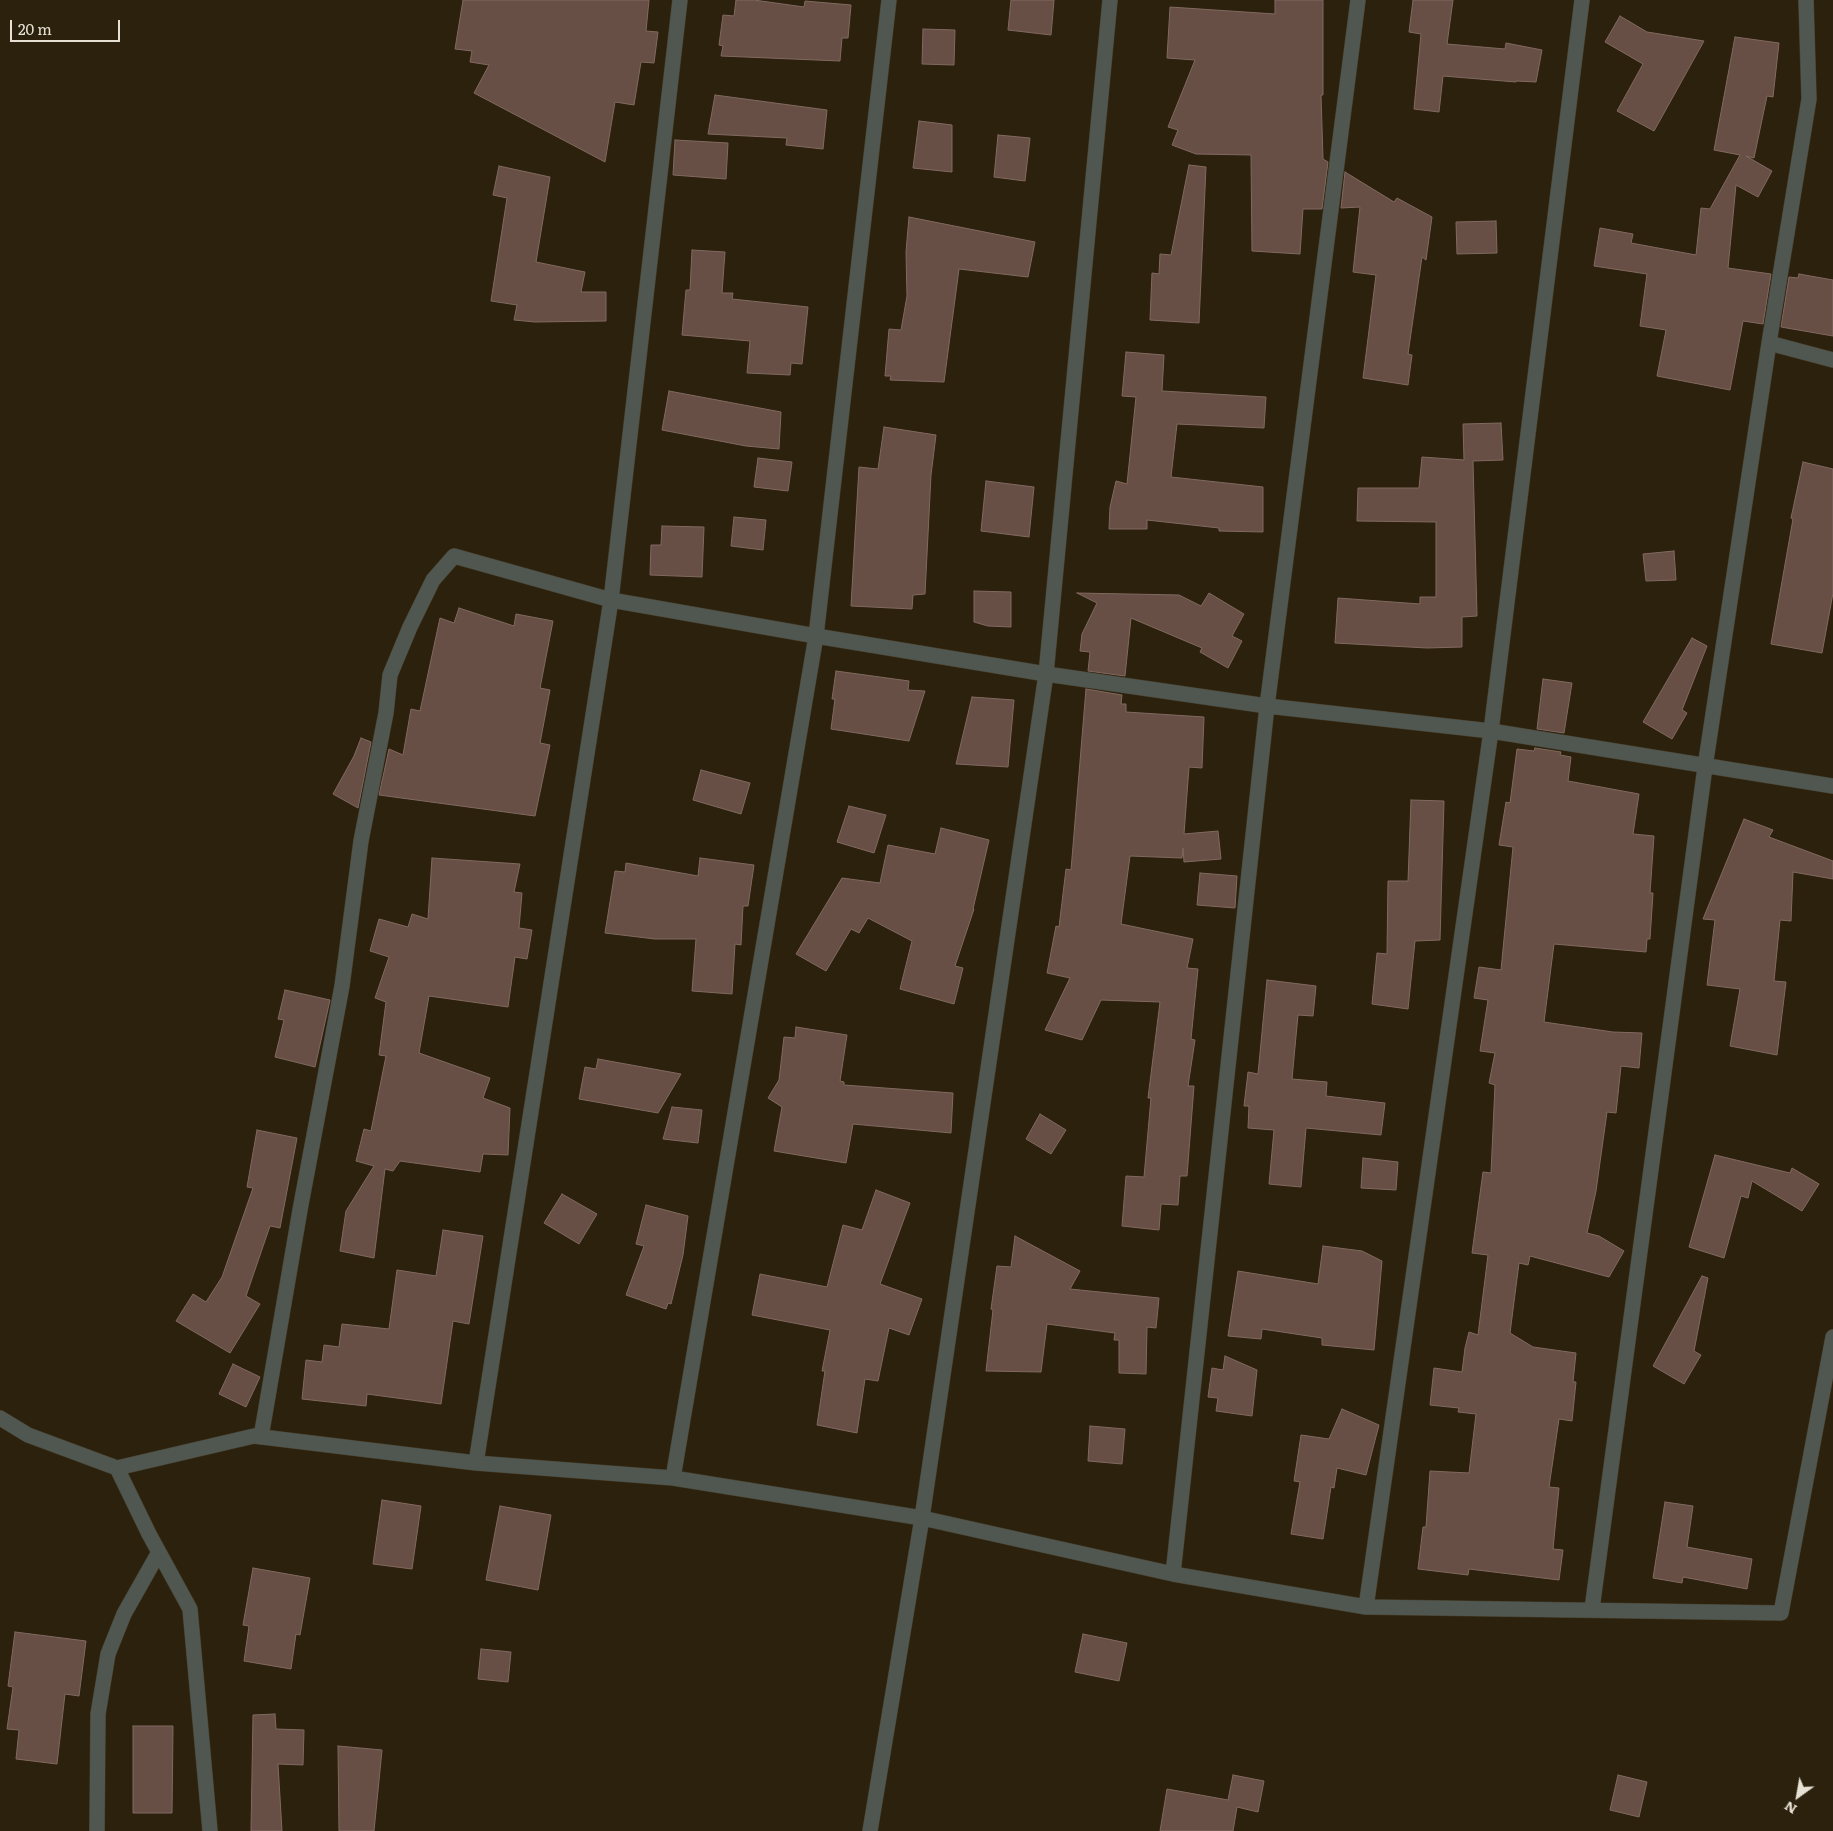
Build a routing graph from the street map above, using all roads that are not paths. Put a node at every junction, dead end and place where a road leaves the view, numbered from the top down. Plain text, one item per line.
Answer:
1 (680, 0) edge
2 (889, 0) edge
3 (1110, 0) edge
4 (1358, 0) edge
5 (1582, 0) edge
6 (1806, 0) edge
7 (1769, 343) junction
8 (1833, 360) edge
9 (611, 600) junction
10 (816, 636) junction
11 (1046, 674) junction
12 (1268, 706) junction
13 (1491, 731) junction
14 (1705, 767) junction
15 (1833, 786) edge
16 (1833, 1337) edge
17 (0, 1418) edge
18 (261, 1437) junction
19 (476, 1462) junction
20 (117, 1468) junction
21 (673, 1478) junction
22 (922, 1518) junction
23 (159, 1552) junction
24 (1173, 1574) junction
25 (1366, 1607) junction
26 (1592, 1609) junction
27 (96, 1831) edge
28 (210, 1831) edge
29 (870, 1831) edge

1 - 9 street
2 - 10 street
3 - 11 street
4 - 12 street
5 - 13 street
6 - 7 street
7 - 8 street
7 - 14 street
9 - 10 street
9 - 18 street
9 - 19 street
10 - 11 street
10 - 21 street
11 - 12 street
11 - 22 street
12 - 13 street
12 - 24 street
13 - 14 street
13 - 25 street
14 - 15 street
14 - 26 street
16 - 26 street
17 - 20 street
18 - 19 street
18 - 20 street
19 - 21 street
20 - 23 street
21 - 22 street
22 - 24 street
22 - 29 street
23 - 27 street
23 - 28 street
24 - 25 street
25 - 26 street

